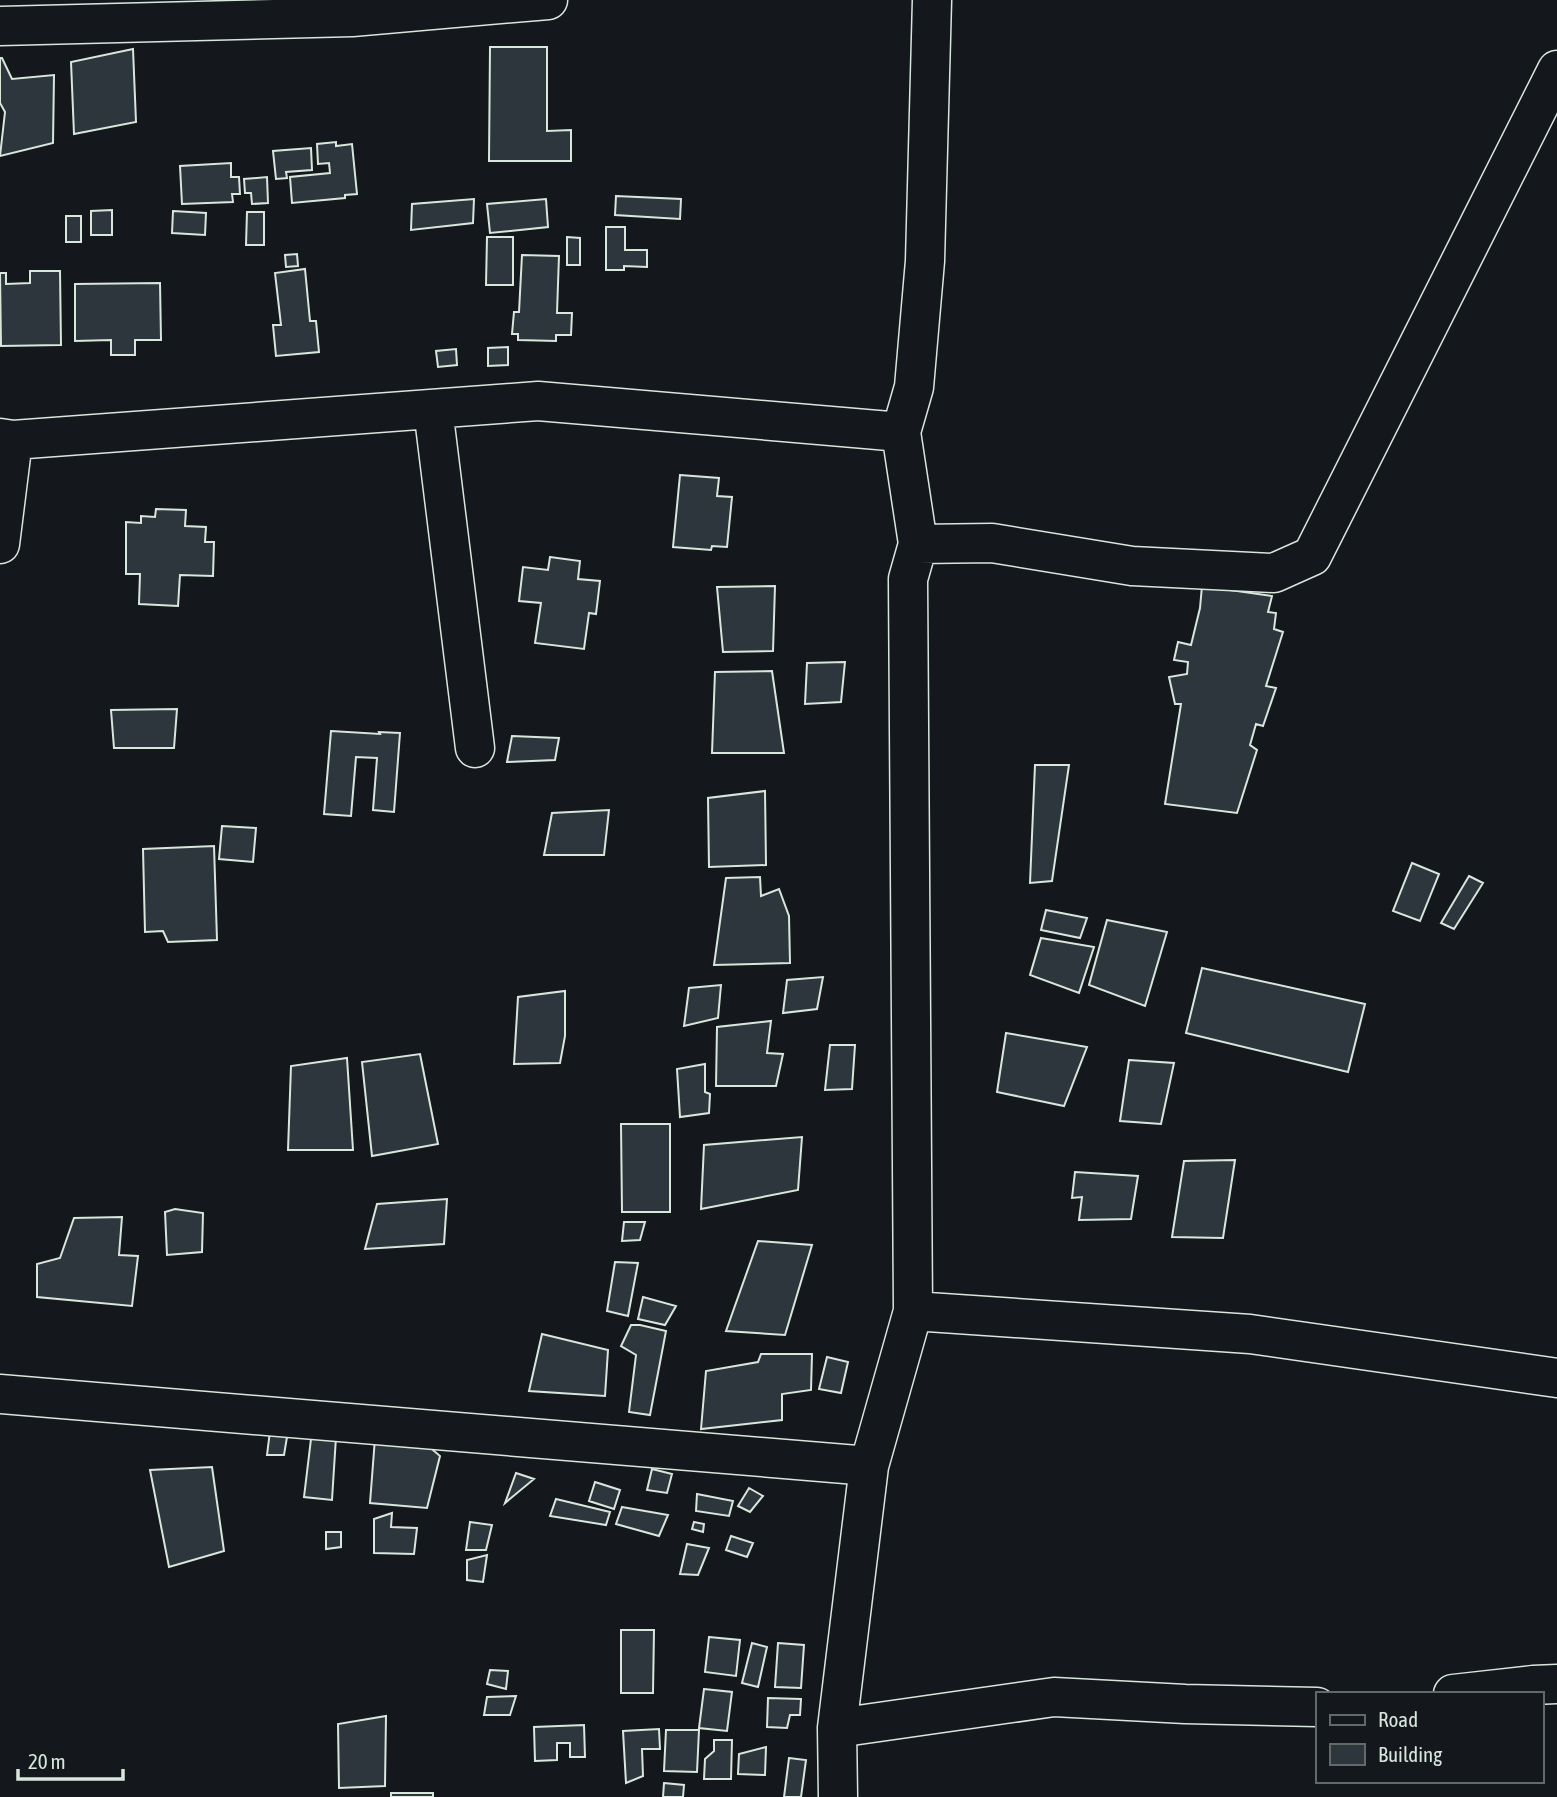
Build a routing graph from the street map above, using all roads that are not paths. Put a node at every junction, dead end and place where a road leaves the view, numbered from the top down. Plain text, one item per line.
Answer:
1 (548, 0) edge
2 (932, 0) edge
3 (0, 26) edge
4 (1557, 70) edge
5 (433, 409) junction
6 (901, 432) junction
7 (6, 439) edge
8 (0, 544) edge
9 (918, 544) junction
10 (475, 748) dead end
11 (913, 1311) junction
12 (1557, 1378) edge
13 (0, 1394) edge
14 (869, 1466) junction
15 (1557, 1684) edge
16 (1471, 1692) edge
17 (1316, 1707) edge
18 (838, 1728) junction
19 (838, 1797) edge

1 - 3 street
2 - 6 street
4 - 9 street
5 - 6 street
5 - 7 street
5 - 10 street
6 - 9 street
7 - 8 street
9 - 11 street
11 - 12 street
11 - 14 street
13 - 14 street
14 - 18 street
15 - 16 street
17 - 18 street
18 - 19 street

